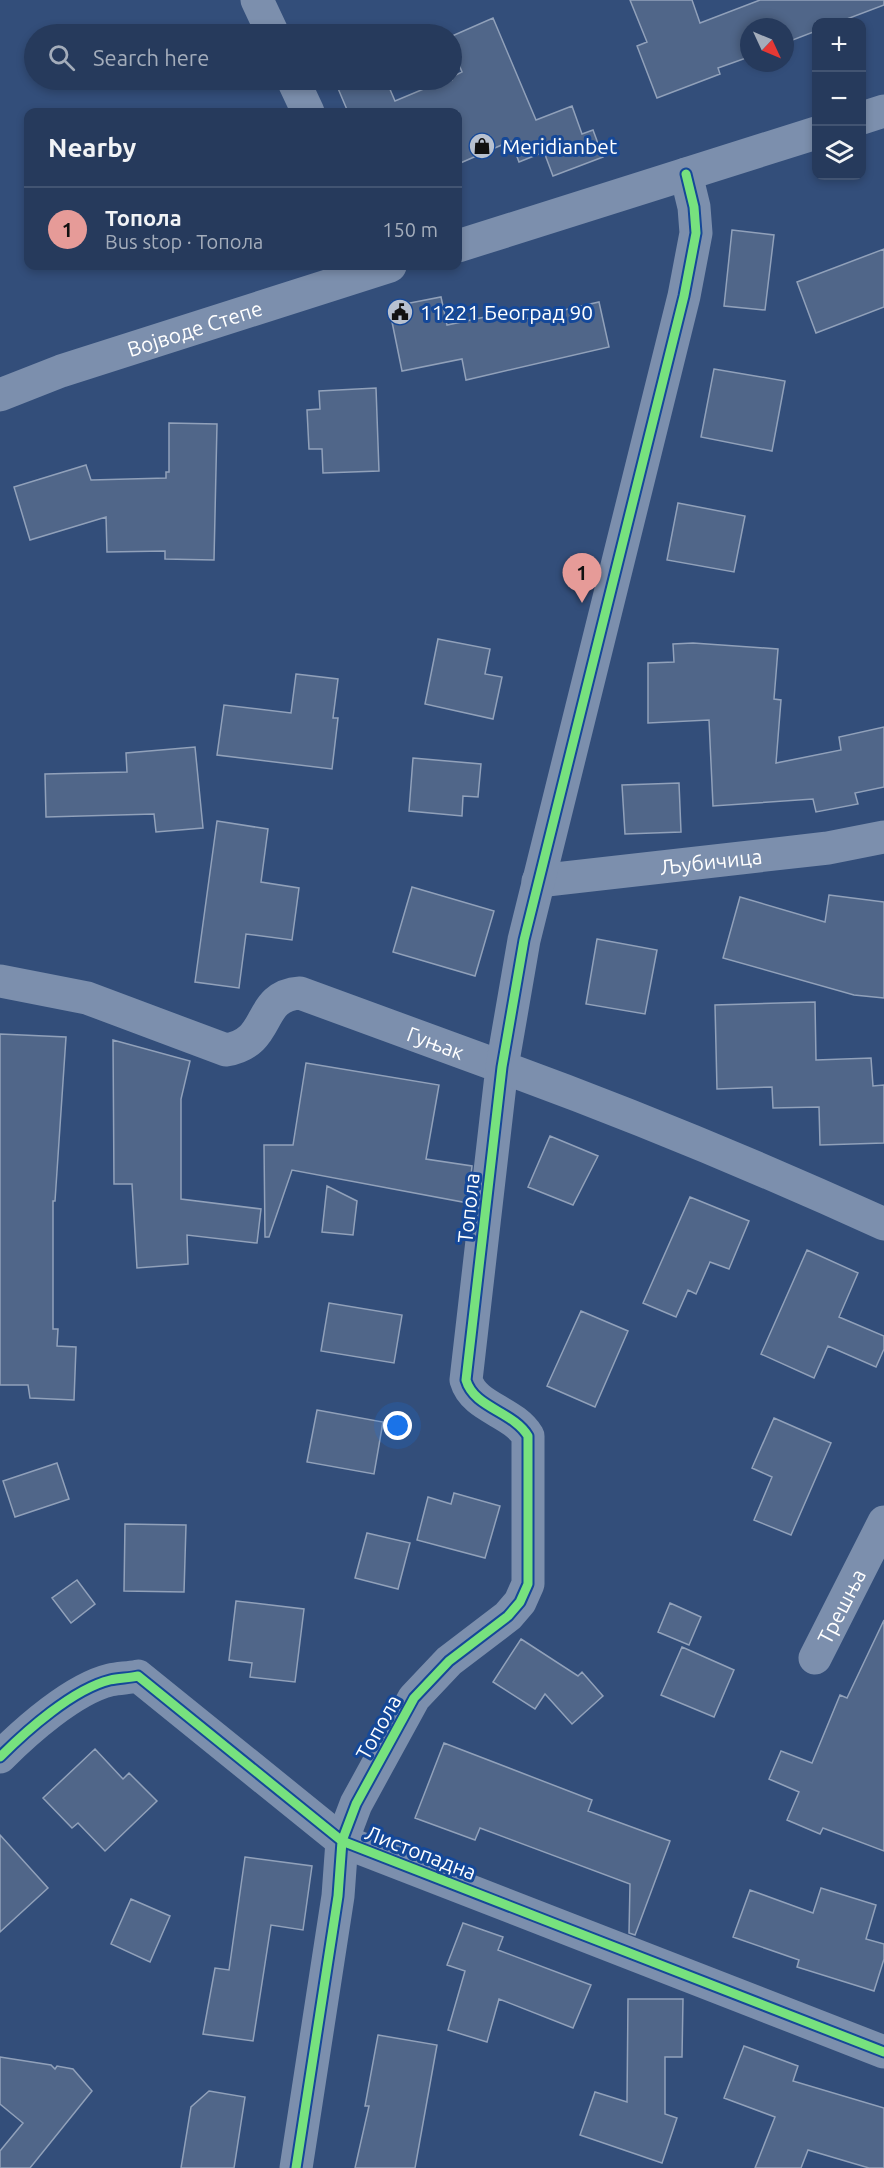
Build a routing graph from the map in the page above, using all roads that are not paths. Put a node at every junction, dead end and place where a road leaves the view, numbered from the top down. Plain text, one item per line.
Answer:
1 (257, 0) edge
2 (268, 24) edge
3 (298, 90) edge
4 (306, 108) edge
5 (884, 111) edge
6 (866, 116) edge
7 (812, 134) edge
8 (686, 174) junction
9 (462, 245) edge
10 (371, 270) edge
11 (0, 395) edge
12 (884, 837) edge
13 (538, 881) junction
14 (0, 981) edge
15 (502, 1067) junction
16 (884, 1224) edge
17 (884, 1522) edge
18 (815, 1658) dead end
19 (0, 1758) edge
20 (342, 1841) junction
21 (884, 2052) edge
22 (296, 2168) edge

1 - 2 street
3 - 4 street
5 - 6 street
7 - 8 street
8 - 9 street
8 - 13 street, Топола
10 - 11 street, Војводе Степе
12 - 13 street, Љубичица
13 - 15 street, Топола
14 - 15 street, Гуњак
15 - 16 street, Гуњак
15 - 20 street, Топола
17 - 18 street, Трешња
19 - 20 street, Листопадна
20 - 21 street, Листопадна
20 - 22 street, Топола

